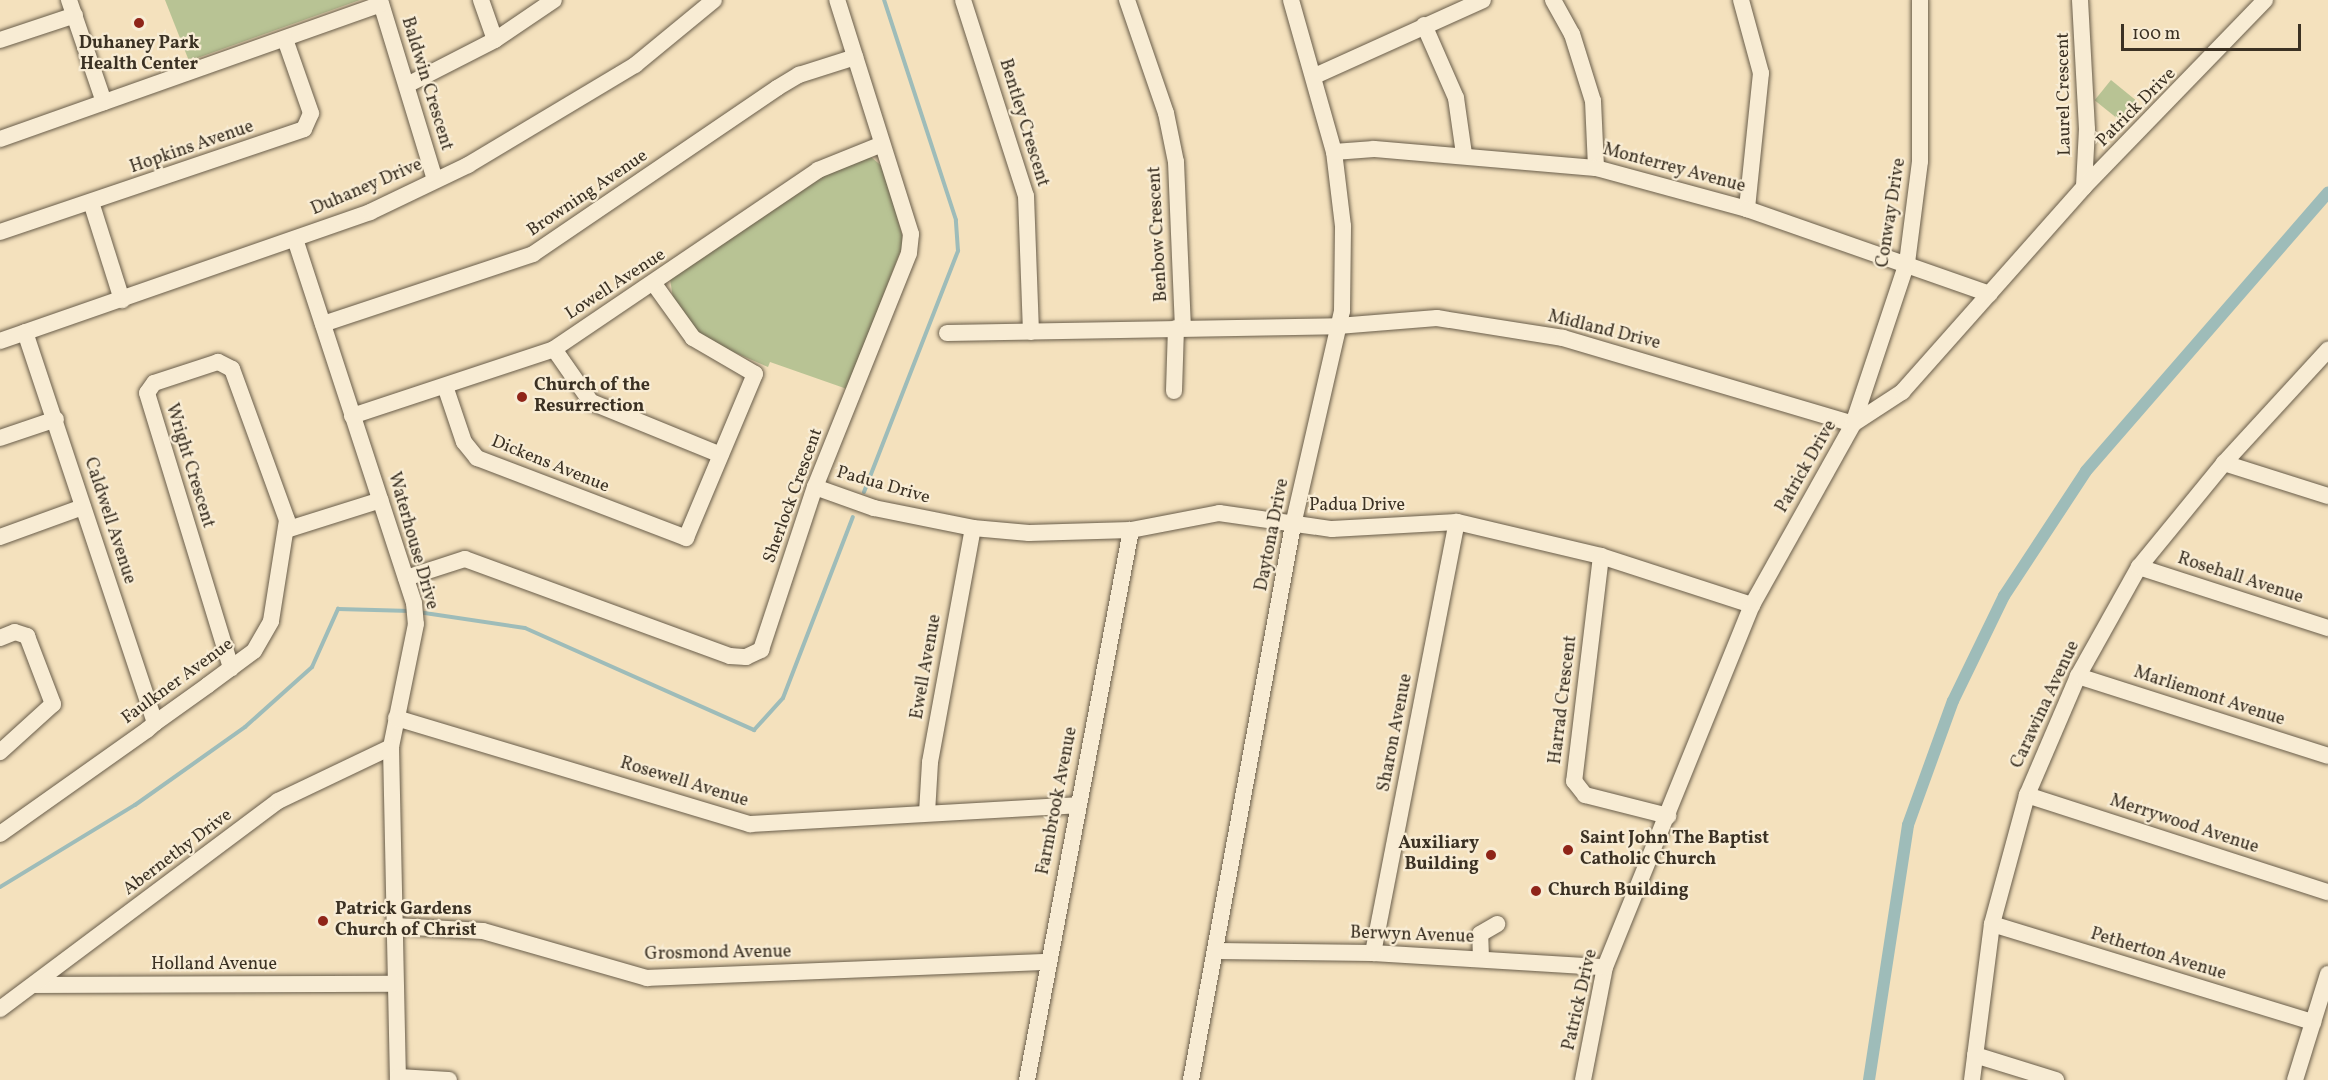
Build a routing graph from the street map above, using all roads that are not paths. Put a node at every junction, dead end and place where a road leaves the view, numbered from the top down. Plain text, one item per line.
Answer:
1 (481, 0) edge
2 (554, 0) edge
3 (714, 0) edge
4 (837, 0) edge
5 (963, 0) edge
6 (1127, 0) edge
7 (1292, 0) edge
8 (1483, 0) edge
9 (1553, 0) edge
10 (1741, 0) edge
11 (1920, 0) edge
12 (2080, 0) edge
13 (2265, 0) edge
14 (380, 2) edge
15 (72, 8) edge
16 (1425, 25) junction
17 (285, 39) junction
18 (0, 40) edge
19 (495, 40) junction
20 (855, 57) junction
21 (1317, 75) junction
22 (407, 85) junction
23 (104, 102) junction
24 (0, 139) edge
25 (880, 145) junction
26 (1334, 152) junction
27 (1464, 154) junction
28 (1596, 168) junction
29 (435, 180) junction
30 (2084, 188) junction
31 (91, 202) junction
32 (1747, 209) junction
33 (0, 232) edge
34 (295, 239) junction
35 (1907, 263) junction
36 (654, 284) junction
37 (1990, 294) junction
38 (122, 300) junction
39 (323, 324) junction
40 (1338, 326) junction
41 (1180, 328) junction
42 (25, 332) junction
43 (1031, 332) junction
44 (947, 333) dead end
45 (0, 341) edge
46 (554, 349) junction
47 (2328, 350) edge
48 (445, 386) junction
49 (1174, 391) dead end
50 (352, 416) junction
51 (56, 419) junction
52 (1852, 424) junction
53 (0, 438) edge
54 (722, 455) junction
55 (2224, 463) junction
56 (815, 487) junction
57 (2328, 496) edge
58 (381, 500) junction
59 (83, 507) junction
60 (1457, 522) junction
61 (1293, 525) junction
62 (974, 528) junction
63 (289, 529) junction
64 (1131, 530) junction
65 (0, 537) edge
66 (1602, 556) junction
67 (2139, 567) junction
68 (406, 578) junction
69 (1752, 605) junction
70 (2328, 628) edge
71 (0, 638) edge
72 (231, 668) junction
73 (2078, 676) junction
74 (396, 718) junction
75 (155, 723) junction
76 (390, 747) junction
77 (0, 752) edge
78 (2328, 756) edge
79 (2027, 795) junction
80 (1077, 805) junction
81 (927, 813) junction
82 (1668, 816) junction
83 (0, 834) edge
84 (2328, 892) edge
85 (1497, 924) dead end
86 (1992, 924) junction
87 (395, 926) junction
88 (1217, 951) junction
89 (1373, 953) junction
90 (1481, 958) junction
91 (1048, 962) junction
92 (1605, 967) junction
93 (2328, 974) edge
94 (394, 984) junction
95 (35, 985) junction
96 (0, 1009) edge
97 (2313, 1022) junction
98 (1975, 1055) junction
99 (398, 1079) edge
100 (449, 1080) edge
101 (1027, 1080) edge
102 (1191, 1080) edge
103 (1583, 1080) edge
104 (1972, 1080) edge
105 (2056, 1080) edge
106 (2295, 1080) edge

1 - 19 street
2 - 19 street
3 - 29 street, Duhaney Drive
4 - 20 street, Sherlock Crescent
5 - 43 street, Bentley Crescent
6 - 41 street, Benbow Crescent
7 - 21 street, Daytona Drive
8 - 16 street
9 - 28 street
10 - 32 street
11 - 35 street, Conway Drive
12 - 30 street, Laurel Crescent
13 - 30 street, Patrick Drive
14 - 17 street
14 - 22 street, Baldwin Crescent
15 - 18 street
15 - 23 street
16 - 21 street
16 - 27 street
17 - 23 street
17 - 31 street, Hopkins Avenue
19 - 22 street
20 - 25 street, Sherlock Crescent
20 - 39 street, Browning Avenue
21 - 26 street, Daytona Drive
22 - 29 street, Baldwin Crescent
23 - 24 street
25 - 36 street, Lowell Avenue
25 - 56 street, Sherlock Crescent
26 - 27 street, Monterrey Avenue
26 - 40 street, Daytona Drive
27 - 28 street, Monterrey Avenue
28 - 32 street, Monterrey Avenue
29 - 34 street, Duhaney Drive
30 - 37 street, Patrick Drive
31 - 33 street, Hopkins Avenue
31 - 38 street
32 - 35 street, Monterrey Avenue
34 - 38 street, Duhaney Drive
34 - 39 street, Waterhouse Drive
35 - 37 street, Monterrey Avenue
35 - 52 street, Conway Drive
36 - 46 street, Lowell Avenue
36 - 54 street
37 - 52 street, Patrick Drive
38 - 42 street, Duhaney Drive
39 - 50 street, Waterhouse Drive
40 - 41 street, Midland Drive
40 - 52 street, Midland Drive
40 - 61 street, Daytona Drive
41 - 43 street, Midland Drive
41 - 49 street, Benbow Crescent
42 - 45 street, Duhaney Drive
42 - 51 street, Caldwell Avenue
43 - 44 street, Midland Drive
46 - 48 street, Lowell Avenue
46 - 54 street
47 - 55 street, Carawina Avenue
48 - 50 street, Lowell Avenue
48 - 54 street, Dickens Avenue
50 - 58 street, Waterhouse Drive
51 - 53 street
51 - 59 street, Caldwell Avenue
52 - 69 street, Patrick Drive
55 - 57 street
55 - 67 street, Carawina Avenue
56 - 62 street, Padua Drive
56 - 68 street, Sherlock Crescent
58 - 63 street
58 - 68 street, Waterhouse Drive
59 - 65 street
59 - 75 street, Caldwell Avenue
60 - 61 street, Padua Drive
60 - 66 street, Padua Drive
60 - 89 street, Sharon Avenue
61 - 64 street, Padua Drive
61 - 88 street, Daytona Drive
62 - 64 street, Padua Drive
62 - 81 street, Ewell Avenue
63 - 72 street, Faulkner Avenue
63 - 72 street, Wright Crescent
64 - 80 street, Farmbrook Avenue
66 - 69 street, Padua Drive
66 - 82 street, Harrad Crescent
67 - 70 street, Rosehall Avenue
67 - 73 street, Carawina Avenue
68 - 74 street, Waterhouse Drive
69 - 82 street, Patrick Drive
71 - 77 street
72 - 75 street, Faulkner Avenue
73 - 78 street, Marliemont Avenue
73 - 79 street, Carawina Avenue
74 - 76 street, Waterhouse Drive
74 - 81 street, Rosewell Avenue
75 - 83 street, Faulkner Avenue
76 - 87 street, Waterhouse Drive
76 - 95 street, Abernethy Drive
79 - 84 street, Merrywood Avenue
79 - 86 street, Carawina Avenue
80 - 81 street, Rosewell Avenue
80 - 91 street, Farmbrook Avenue
82 - 92 street, Patrick Drive
85 - 90 street
86 - 97 street, Petherton Avenue
86 - 98 street, Carawina Avenue
87 - 91 street, Grosmond Avenue
87 - 94 street, Waterhouse Drive
88 - 89 street, Berwyn Avenue
88 - 102 street, Daytona Drive
89 - 90 street, Berwyn Avenue
90 - 92 street, Berwyn Avenue
91 - 101 street, Farmbrook Avenue
92 - 103 street, Patrick Drive
93 - 97 street
94 - 95 street, Holland Avenue
94 - 99 street, Waterhouse Drive
95 - 96 street, Abernethy Drive
97 - 106 street
98 - 104 street, Carawina Avenue
98 - 105 street
99 - 100 street

